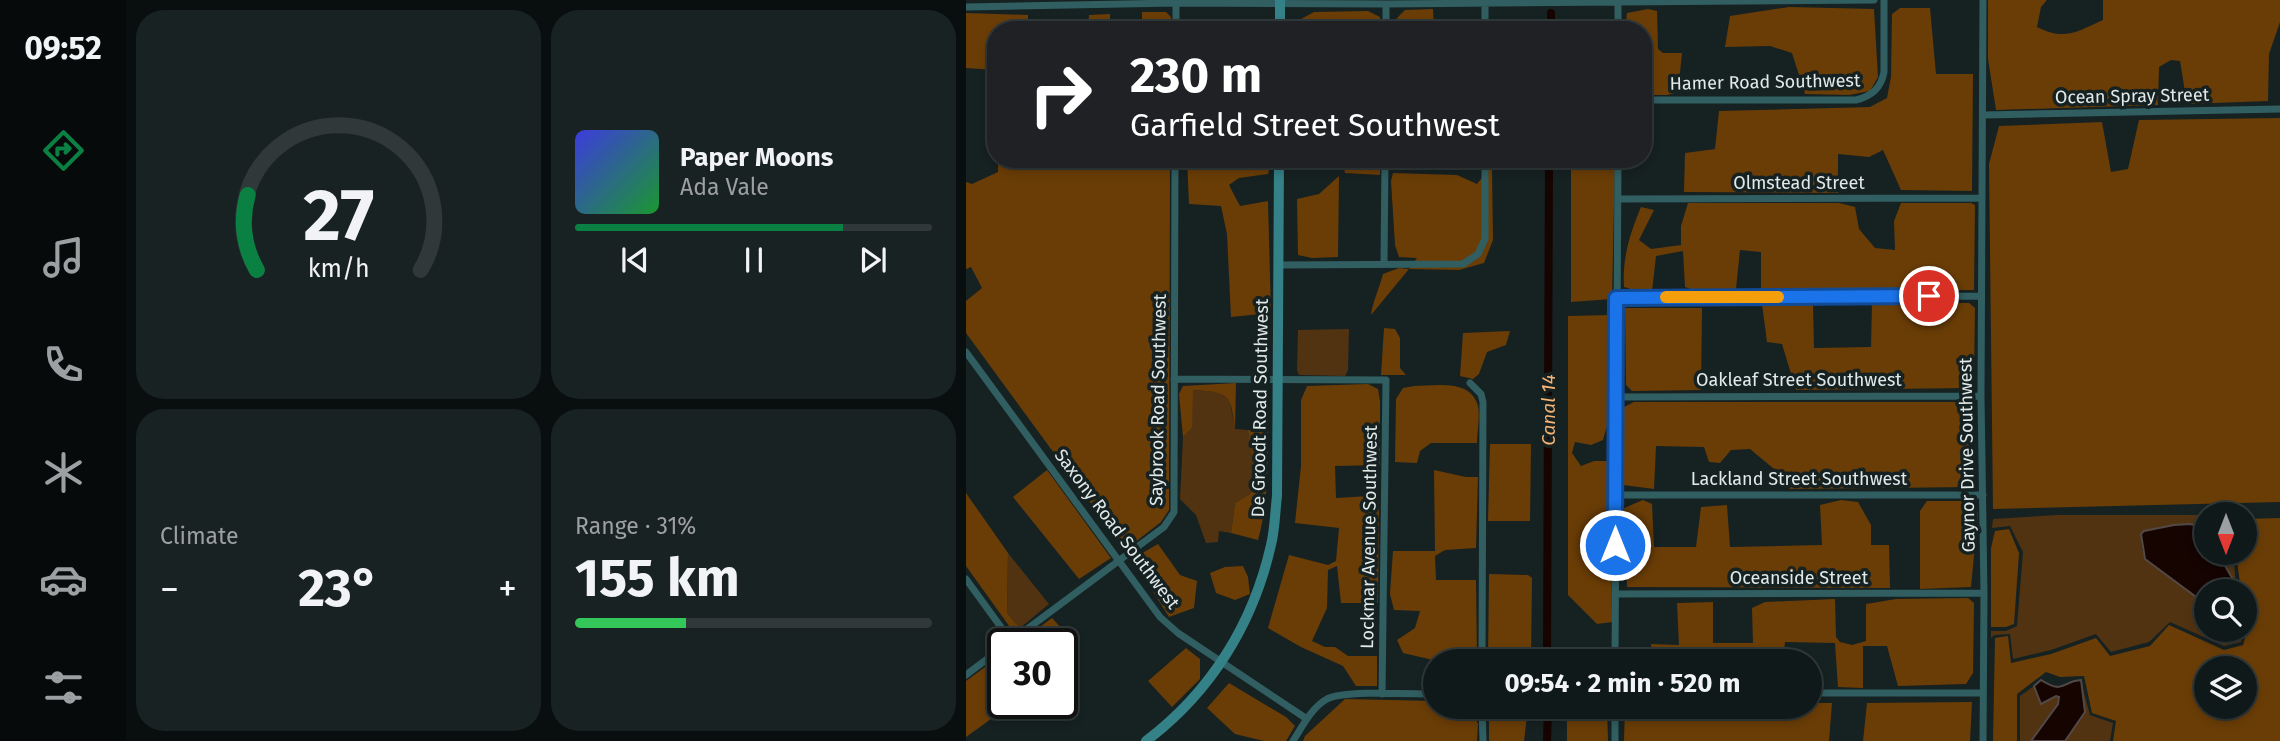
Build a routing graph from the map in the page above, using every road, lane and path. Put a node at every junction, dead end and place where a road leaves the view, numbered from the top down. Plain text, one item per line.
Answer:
1 (1874, 0) edge
2 (1884, 0) edge
3 (1983, 0) edge
4 (1280, 1) edge
5 (1723, 1) edge
6 (1485, 2) junction
7 (1618, 2) junction
8 (1176, 3) junction
9 (1386, 4) junction
10 (966, 7) edge
11 (1175, 21) edge
12 (1280, 21) edge
13 (1386, 21) edge
14 (1485, 21) edge
15 (1618, 21) edge
16 (1652, 100) edge
17 (2280, 109) edge
18 (1984, 115) junction
19 (1175, 168) edge
20 (1279, 168) edge
21 (1385, 168) edge
22 (1485, 168) edge
23 (1618, 168) edge
24 (1981, 198) junction
25 (1618, 199) junction
26 (1384, 264) junction
27 (1279, 265) junction
28 (1981, 296) junction
29 (1616, 298) junction
30 (966, 352) edge
31 (1174, 379) junction
32 (1278, 379) junction
33 (1470, 383) dead end
34 (1981, 396) junction
35 (1616, 397) junction
36 (1616, 495) junction
37 (1983, 495) junction
38 (1120, 561) junction
39 (966, 579) edge
40 (1984, 593) junction
41 (1615, 594) junction
42 (999, 628) edge
43 (1029, 628) edge
44 (1482, 649) edge
45 (1615, 649) edge
46 (987, 659) edge
47 (1222, 663) junction
48 (966, 675) edge
49 (1822, 693) edge
50 (1983, 693) junction
51 (1382, 694) junction
52 (1423, 694) edge
53 (1307, 719) junction
54 (1482, 719) edge
55 (1615, 719) edge
56 (1146, 741) edge
57 (1293, 741) edge
58 (1483, 741) edge
59 (1615, 741) edge
60 (1983, 741) edge

1 - 5 street
2 - 16 street, Hamer Road Southwest
3 - 18 street, Gaynor Drive Southwest
4 - 8 street
4 - 9 street
4 - 12 street
5 - 7 street
6 - 7 street
6 - 9 street
6 - 14 street
7 - 15 street
8 - 10 street
8 - 11 street
9 - 13 street
17 - 18 street, Ocean Spray Street
18 - 24 street, Gaynor Drive Southwest
19 - 31 street, Saybrook Road Southwest
20 - 27 street, De Groodt Road Southwest
21 - 26 street
22 - 26 street
23 - 25 street
24 - 25 street, Olmstead Street
24 - 28 street, Gaynor Drive Southwest
25 - 29 street
26 - 27 street
27 - 32 street, De Groodt Road Southwest
28 - 29 street
28 - 34 street, Gaynor Drive Southwest
29 - 35 street
30 - 38 street, Saxony Road Southwest
31 - 32 street
31 - 38 street, Saybrook Road Southwest
32 - 47 street, De Groodt Road Southwest
32 - 51 street, Lockmar Avenue Southwest
33 - 44 street
34 - 35 street, Oakleaf Street Southwest
34 - 37 street, Gaynor Drive Southwest
35 - 36 street
36 - 37 street, Lackland Street Southwest
36 - 41 street
37 - 40 street, Gaynor Drive Southwest
38 - 43 street, Saybrook Road Southwest
38 - 47 street, Saxony Road Southwest
39 - 42 street
40 - 41 street, Oceanside Street
40 - 50 street, Gaynor Drive Southwest
41 - 45 street
46 - 48 street
47 - 53 street, Saxony Road Southwest
47 - 56 street, De Groodt Road Southwest
49 - 50 street
50 - 60 street, Gaynor Drive Southwest
51 - 52 street
51 - 53 street
53 - 57 street
54 - 58 street
55 - 59 street

